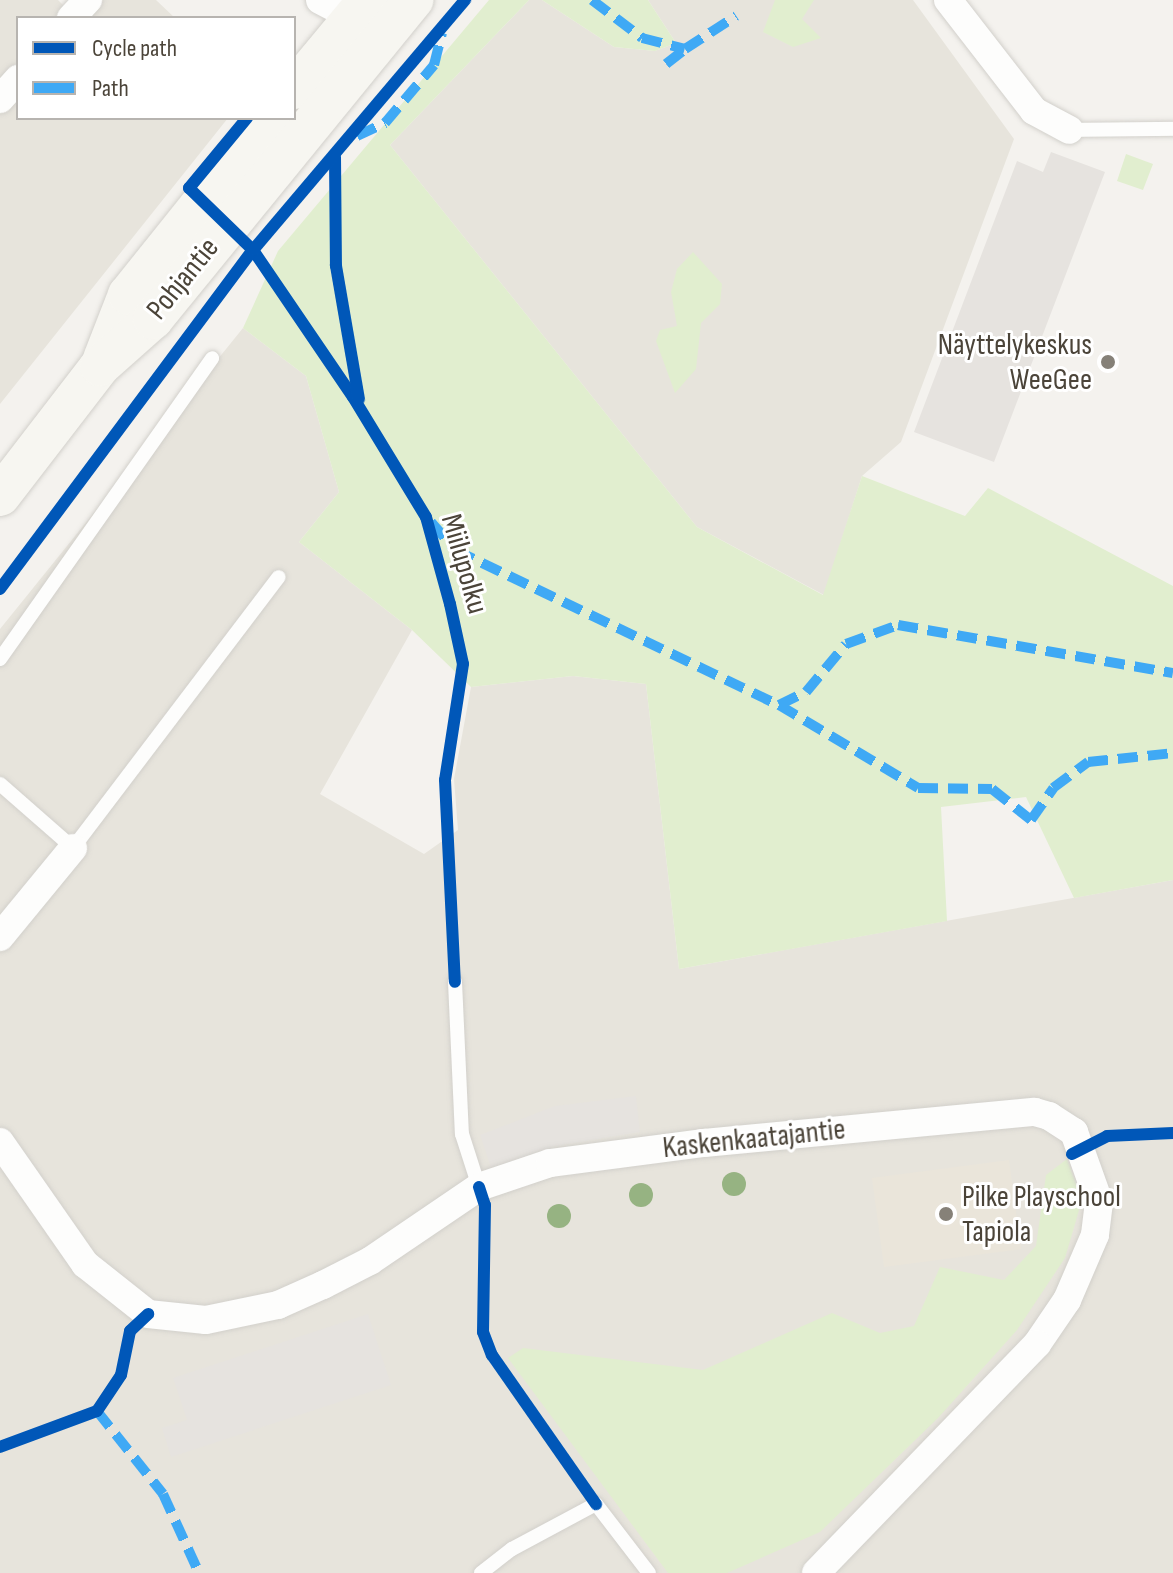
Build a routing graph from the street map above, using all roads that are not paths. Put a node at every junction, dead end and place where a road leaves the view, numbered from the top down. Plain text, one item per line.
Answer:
1 (88, 0) edge
2 (413, 0) edge
3 (948, 0) edge
4 (359, 10) edge
5 (73, 16) edge
6 (16, 81) edge
7 (296, 87) edge
8 (0, 99) edge
9 (296, 104) edge
10 (268, 120) edge
11 (286, 120) edge
12 (1173, 129) edge
13 (1069, 130) joint
14 (212, 358) dead end
15 (100, 366) junction
16 (0, 496) edge
17 (279, 577) dead end
18 (0, 659) edge
19 (0, 784) edge
20 (73, 848) junction
21 (0, 937) edge
22 (455, 982) dead end
23 (0, 1142) edge
24 (479, 1187) junction
25 (481, 1573) edge
26 (649, 1573) edge
27 (816, 1573) edge

1 - 5 street
2 - 4 main road, Pohjantie
3 - 13 street
4 - 7 main road, Pohjantie
4 - 9 main road, Pohjantie
6 - 8 street
10 - 15 main road, Pohjantie
11 - 15 main road, Pohjantie
12 - 13 lane
14 - 18 lane
15 - 16 main road, Pohjantie
17 - 20 lane
19 - 20 lane
20 - 21 street
22 - 24 lane
23 - 24 street, Kaskenkaatajantie
24 - 27 street, Kaskenkaatajantie
25 - 26 lane

